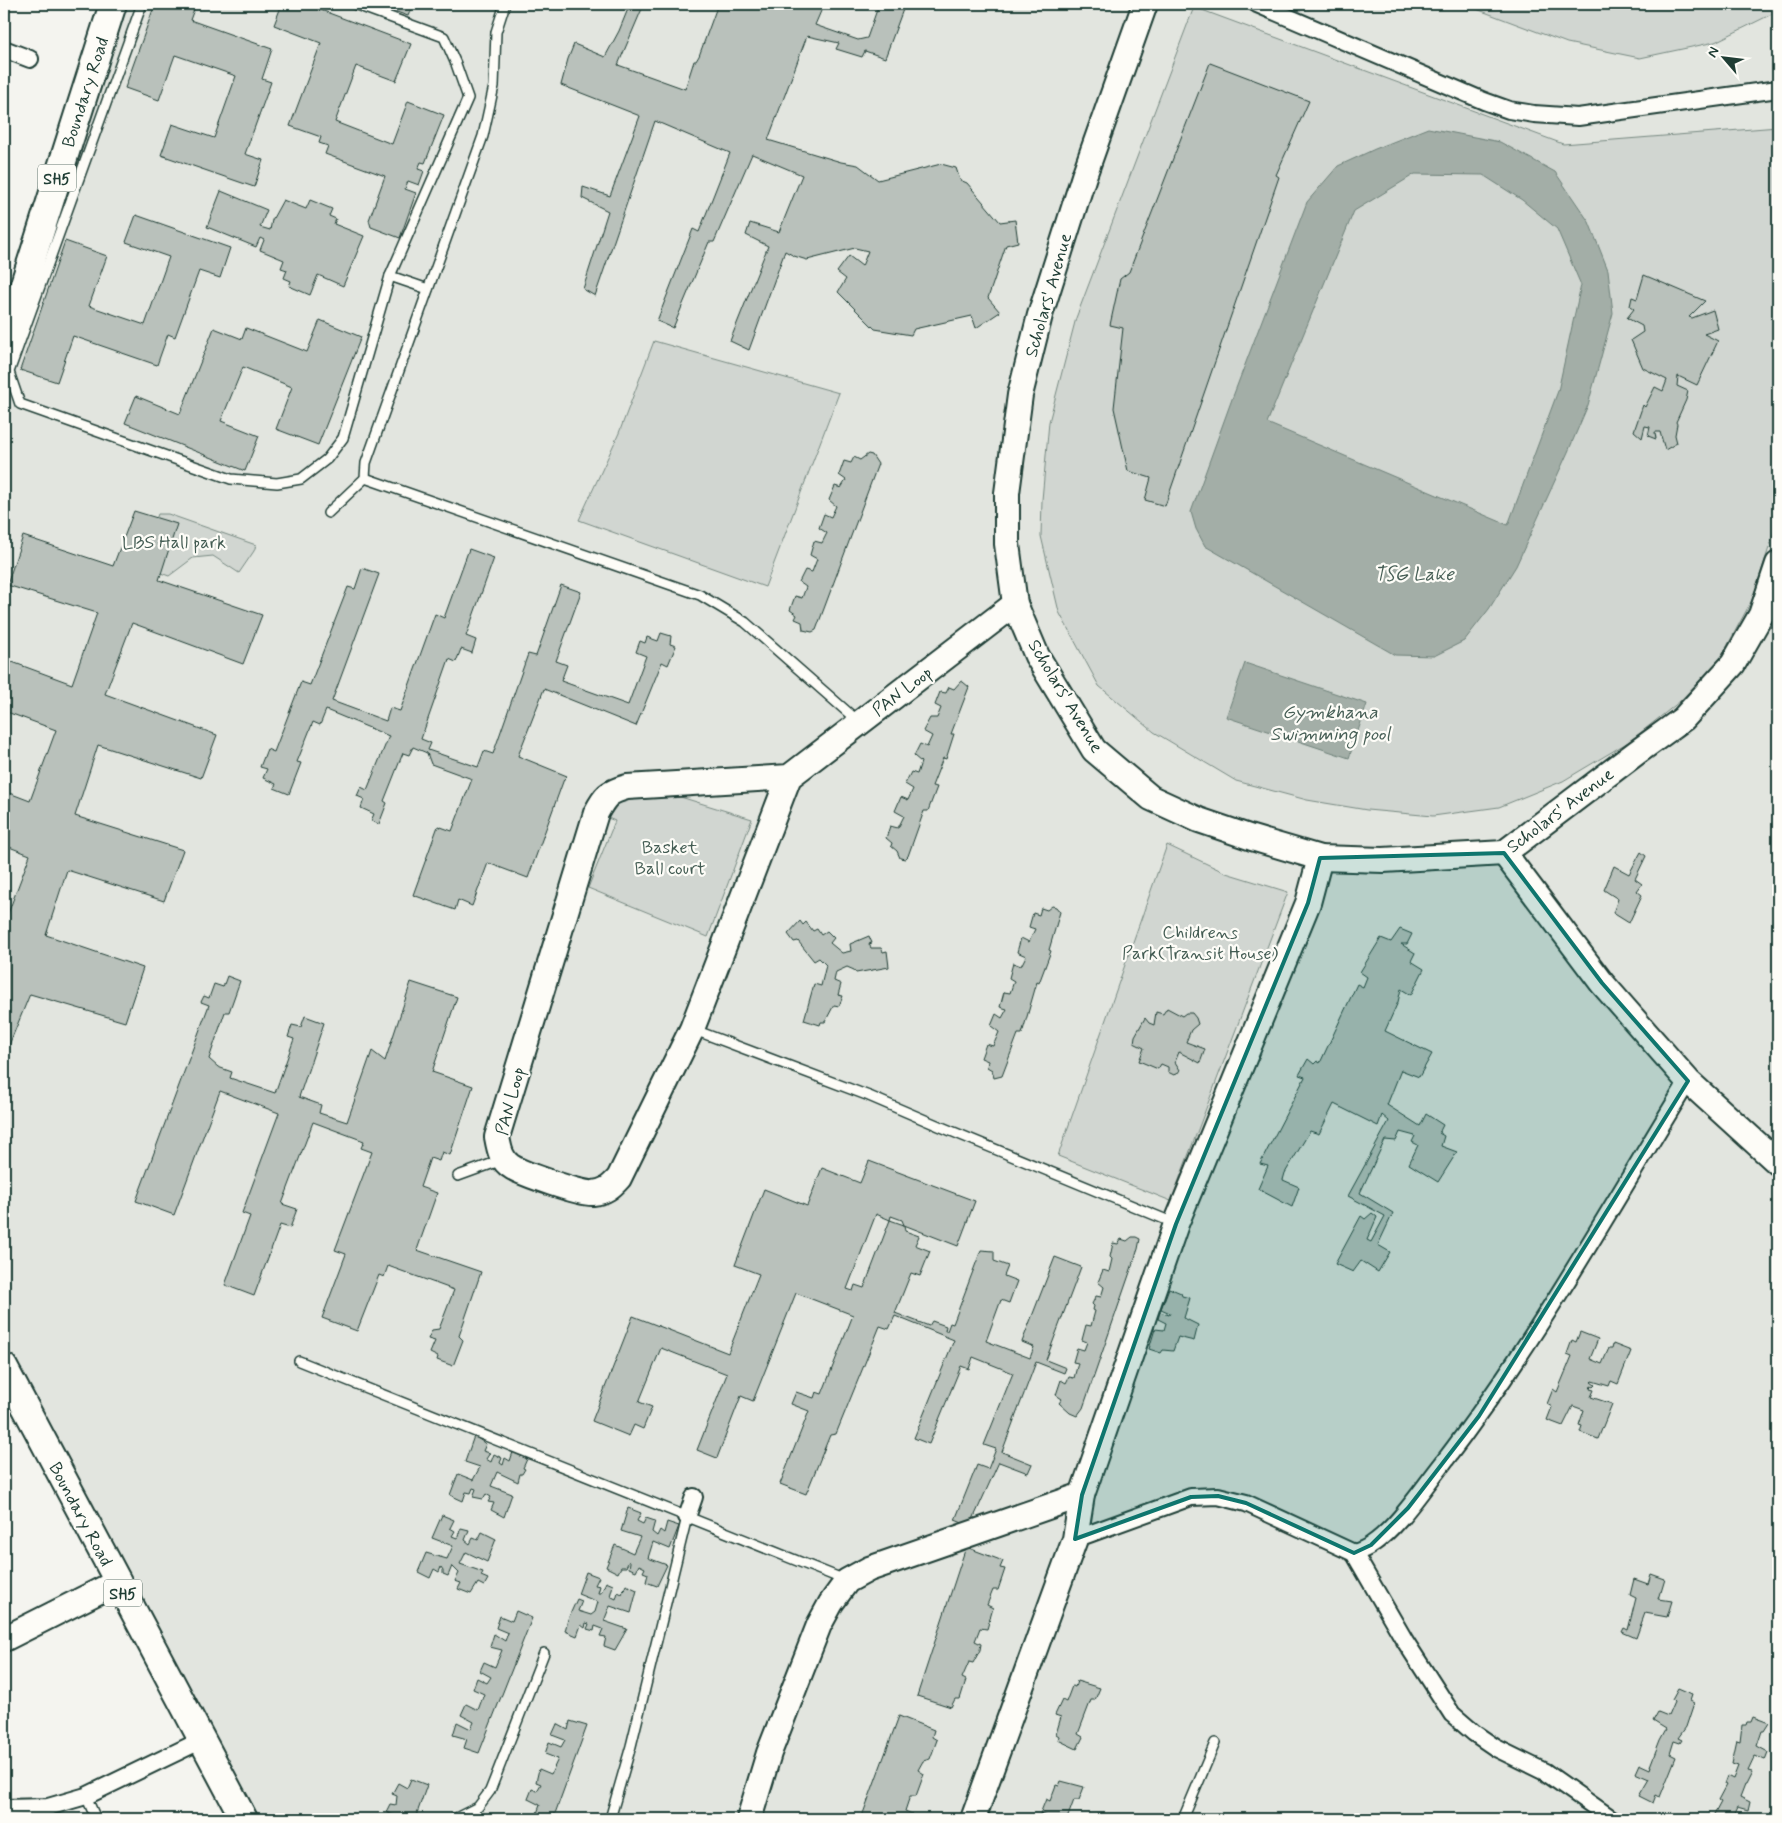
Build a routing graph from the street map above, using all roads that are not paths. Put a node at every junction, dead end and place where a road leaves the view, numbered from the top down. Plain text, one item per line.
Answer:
1 (113, 4) edge
2 (142, 4) edge
3 (354, 4) edge
4 (505, 4) edge
5 (1145, 4) edge
6 (1257, 4) edge
7 (4, 49) edge
8 (30, 59) dead end
9 (1778, 89) edge
10 (390, 276) junction
11 (428, 289) junction
12 (9, 310) edge
13 (4, 352) edge
14 (365, 478) junction
15 (328, 512) dead end
16 (1778, 564) edge
17 (1015, 604) junction
18 (860, 723) junction
19 (789, 777) junction
20 (1504, 853) junction
21 (1320, 858) junction
22 (692, 1029) junction
23 (1688, 1081) junction
24 (505, 1159) junction
25 (1778, 1163) edge
26 (458, 1176) dead end
27 (1176, 1224) junction
28 (299, 1361) dead end
29 (4, 1366) edge
30 (1082, 1495) junction
31 (694, 1497) dead end
32 (687, 1517) junction
33 (1075, 1539) junction
34 (1354, 1553) junction
35 (848, 1581) junction
36 (117, 1582) junction
37 (4, 1639) edge
38 (544, 1653) dead end
39 (202, 1740) junction
40 (1215, 1742) dead end
41 (86, 1796) junction
42 (4, 1808) edge
43 (96, 1819) edge
44 (244, 1819) edge
45 (455, 1819) edge
46 (610, 1819) edge
47 (749, 1819) edge
48 (973, 1819) edge
49 (1183, 1819) edge
50 (1612, 1819) edge

1 - 12 main road, Boundary Road / SH5
2 - 10 lane
3 - 10 lane
4 - 11 lane
5 - 17 street, Scholars' Avenue
6 - 9 street
7 - 8 street
10 - 11 lane
11 - 14 lane
12 - 13 main road, Boundary Road / SH5
14 - 15 lane
14 - 18 lane
16 - 20 street, Scholars' Avenue
17 - 18 street, PAN Loop
17 - 21 street, Scholars' Avenue
18 - 19 street, PAN Loop
19 - 22 street, PAN Loop
19 - 24 street, PAN Loop
20 - 21 street, Scholars' Avenue
20 - 23 street
21 - 27 street
22 - 24 street, PAN Loop
22 - 27 lane
23 - 25 street
23 - 34 street
24 - 26 lane
27 - 30 street
28 - 32 lane
29 - 36 main road, Boundary Road / SH5
30 - 33 street
30 - 35 street
31 - 32 street
32 - 35 lane
32 - 46 lane
33 - 34 street
33 - 48 street
34 - 50 street
35 - 47 street
36 - 37 street
36 - 39 main road, Boundary Road / SH5
38 - 45 lane
39 - 41 street
39 - 44 main road, Boundary Road / SH5
40 - 49 lane
41 - 42 street
41 - 43 lane

